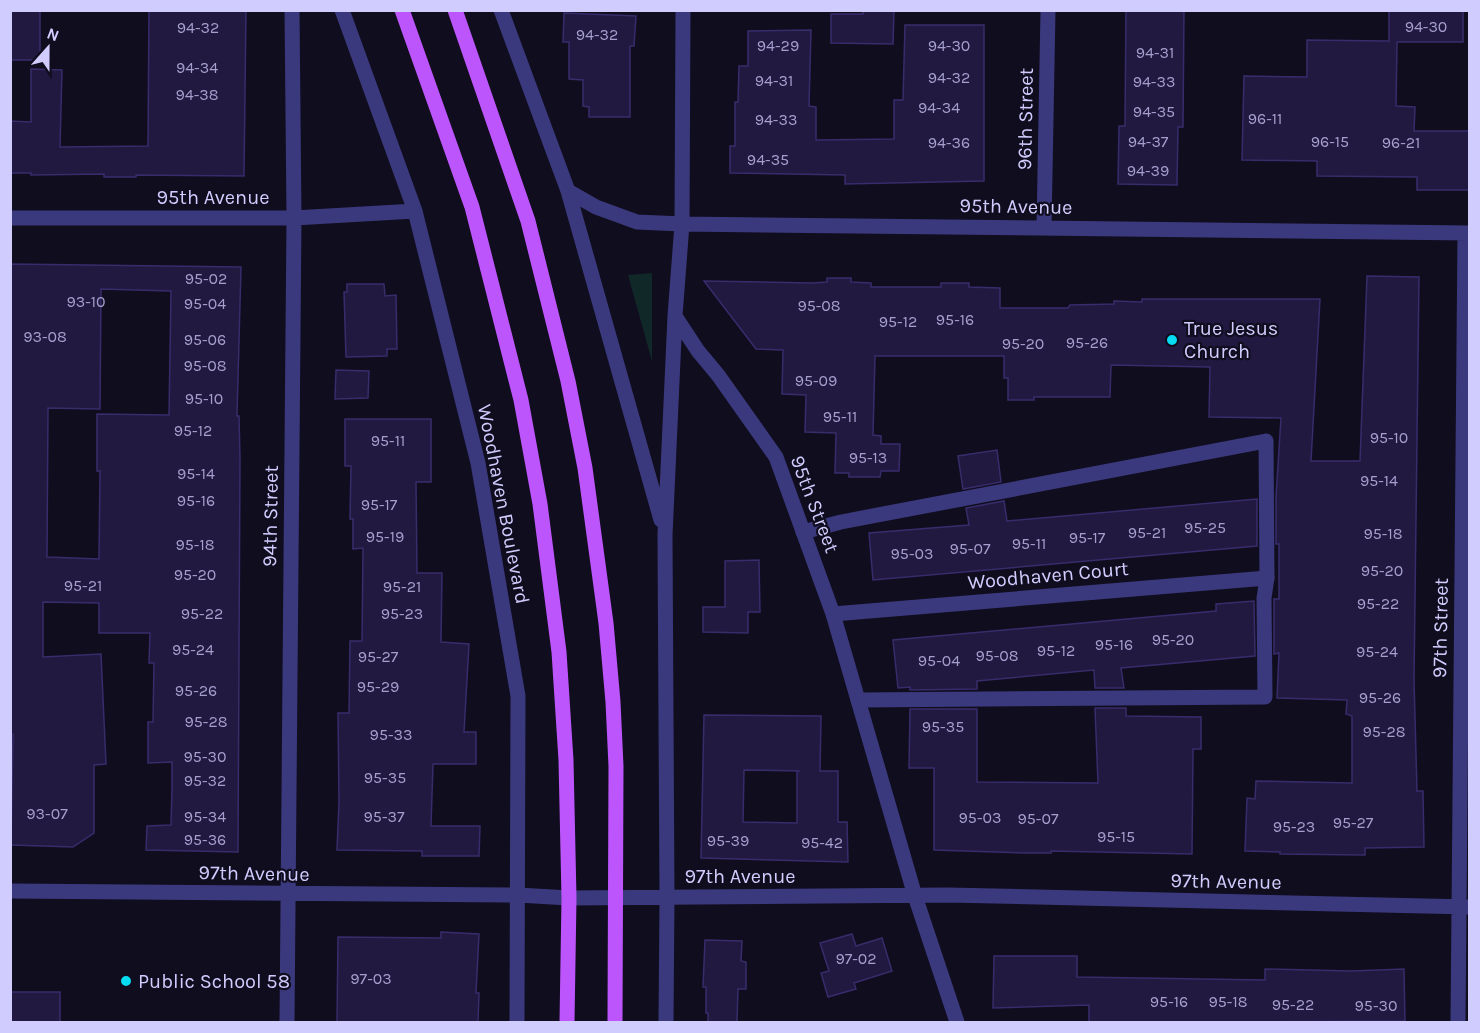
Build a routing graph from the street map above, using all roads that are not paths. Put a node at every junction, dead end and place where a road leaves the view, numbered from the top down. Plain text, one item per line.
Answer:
1 (292, 10) edge
2 (342, 10) edge
3 (402, 10) edge
4 (455, 10) edge
5 (501, 10) edge
6 (683, 10) edge
7 (1048, 10) edge
8 (568, 191) junction
9 (415, 211) junction
10 (10, 218) edge
11 (294, 218) junction
12 (682, 224) junction
13 (1044, 228) junction
14 (1467, 233) edge
15 (675, 316) junction
16 (803, 531) junction
17 (665, 535) junction
18 (1267, 578) junction
19 (833, 614) junction
20 (858, 700) junction
21 (10, 891) edge
22 (288, 895) junction
23 (518, 895) junction
24 (915, 896) junction
25 (668, 897) junction
26 (568, 898) junction
27 (616, 898) junction
28 (1464, 907) edge
29 (287, 1023) edge
30 (517, 1023) edge
31 (567, 1023) edge
32 (615, 1023) edge
33 (666, 1023) edge
34 (957, 1023) edge
35 (1458, 1023) edge

1 - 11 street, 94th Street
2 - 9 street, Woodhaven Boulevard
3 - 26 main road, Woodhaven Boulevard
4 - 27 main road
5 - 8 street
6 - 12 street
7 - 13 street, 96th Street
8 - 12 street, 95th Avenue
8 - 17 street
9 - 11 street, 95th Avenue
9 - 23 street, Woodhaven Boulevard
10 - 11 street, 95th Avenue
11 - 22 street, 94th Street
12 - 13 street, 95th Avenue
12 - 15 street
13 - 14 street, 95th Avenue
14 - 28 street, 97th Street
15 - 16 street, 95th Street
15 - 17 street
16 - 18 street
16 - 19 street, 95th Street
17 - 25 street
18 - 19 street, Woodhaven Court
18 - 20 street
19 - 20 street, 95th Street
20 - 24 street, 95th Street
21 - 22 street, 97th Avenue
22 - 23 street, 97th Avenue
22 - 29 street, 94th Street
23 - 26 street, 97th Avenue
23 - 30 street, Woodhaven Boulevard
24 - 25 street, 97th Avenue
24 - 28 street, 97th Avenue
24 - 34 street, 95th Street
25 - 27 street, 97th Avenue
25 - 33 street
26 - 27 street, 97th Avenue
26 - 31 main road, Woodhaven Boulevard
27 - 32 main road
28 - 35 street, 97th Street

